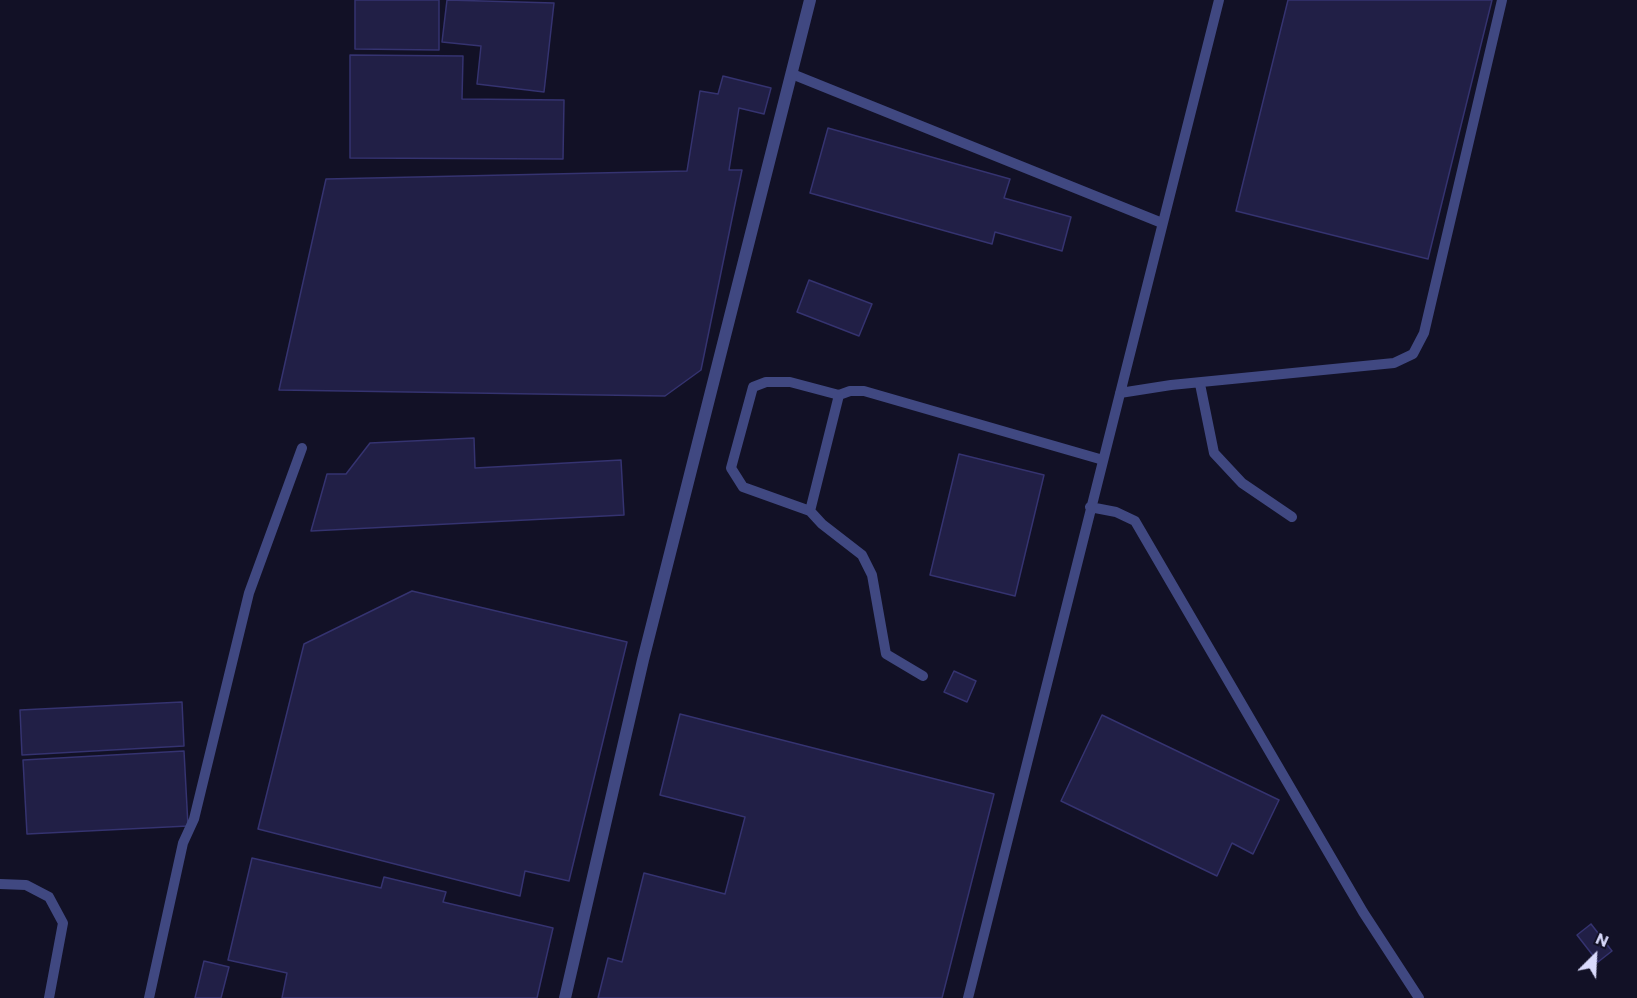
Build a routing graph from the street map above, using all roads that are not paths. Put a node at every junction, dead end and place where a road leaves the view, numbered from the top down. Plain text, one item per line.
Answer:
1 (810, 0) edge
2 (1219, 0) edge
3 (1502, 0) edge
4 (792, 74) junction
5 (1162, 223) junction
6 (1200, 384) junction
7 (1120, 393) junction
8 (839, 395) junction
9 (302, 448) dead end
10 (1103, 460) junction
11 (1090, 507) junction
12 (810, 511) junction
13 (1292, 517) dead end
14 (923, 676) dead end
15 (0, 884) edge
16 (49, 998) edge
17 (149, 998) edge
18 (565, 998) edge
19 (968, 998) edge
20 (1419, 998) edge

1 - 4 street
2 - 5 lane
3 - 6 lane
4 - 5 lane
4 - 18 street
5 - 7 lane
6 - 7 lane
6 - 13 lane
7 - 10 lane
8 - 10 lane
8 - 12 lane
8 - 12 lane
9 - 17 lane
10 - 11 lane
11 - 19 lane
11 - 20 lane
12 - 14 lane
15 - 16 lane

